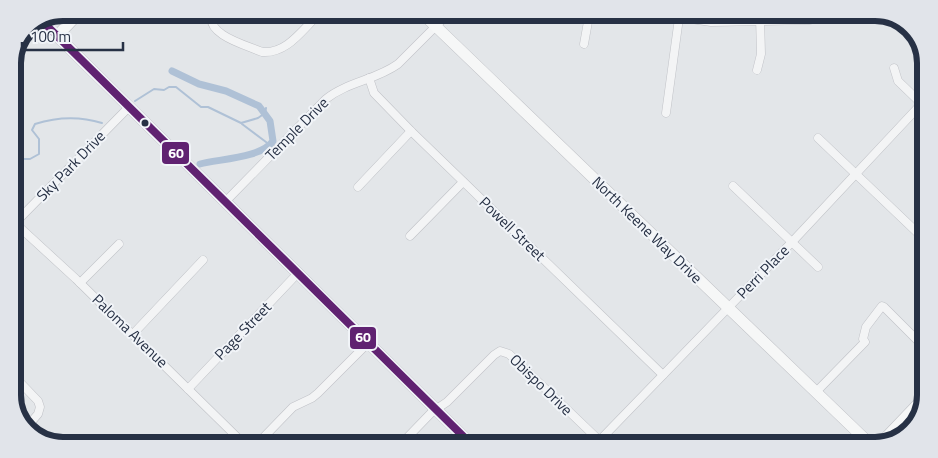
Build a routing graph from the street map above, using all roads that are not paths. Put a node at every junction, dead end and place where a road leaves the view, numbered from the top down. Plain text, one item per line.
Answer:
1 (72, 21) edge
2 (212, 21) edge
3 (312, 21) edge
4 (431, 21) edge
5 (441, 21) edge
6 (588, 21) edge
7 (675, 21) edge
8 (704, 21) edge
9 (727, 21) edge
10 (760, 21) edge
11 (46, 25) edge
12 (436, 26) junction
13 (57, 36) junction
14 (584, 44) dead end
15 (894, 68) dead end
16 (756, 70) dead end
17 (369, 78) junction
18 (917, 98) edge
19 (129, 107) junction
20 (917, 111) edge
21 (666, 113) dead end
22 (411, 131) junction
23 (818, 138) dead end
24 (855, 173) junction
25 (463, 182) junction
26 (733, 186) dead end
27 (358, 187) dead end
28 (225, 202) junction
29 (21, 217) edge
30 (21, 230) edge
31 (917, 232) edge
32 (410, 236) dead end
33 (792, 242) junction
34 (119, 244) dead end
35 (203, 260) dead end
36 (818, 267) dead end
37 (298, 273) junction
38 (80, 283) junction
39 (728, 308) junction
40 (132, 334) junction
41 (917, 339) edge
42 (368, 342) junction
43 (663, 375) junction
44 (21, 383) edge
45 (188, 389) junction
46 (816, 392) junction
47 (914, 408) edge
48 (436, 410) junction
49 (31, 422) edge
50 (889, 434) edge
51 (237, 437) edge
52 (265, 437) edge
53 (408, 437) edge
54 (464, 437) edge
55 (596, 437) edge
56 (606, 437) edge
57 (862, 437) edge

1 - 13 street
2 - 3 street
4 - 12 street, North Keene Way Drive
5 - 12 street, Temple Drive
6 - 14 street
7 - 21 street
8 - 9 street
10 - 16 street
11 - 13 street
12 - 17 street, Temple Drive
12 - 39 street, North Keene Way Drive
13 - 19 street
15 - 18 street
17 - 22 street, Powell Street
17 - 28 street, Temple Drive
19 - 28 street
19 - 29 street, Sky Park Drive
20 - 24 street, Perri Place
22 - 25 street, Powell Street
22 - 27 street
23 - 24 street
24 - 31 street
24 - 33 street, Perri Place
25 - 32 street
25 - 43 street, Powell Street
26 - 33 street
28 - 37 street
30 - 38 street, Paloma Avenue
33 - 36 street
33 - 39 street, Perri Place
34 - 38 street
35 - 40 street
37 - 42 street
37 - 45 street, Page Street
38 - 40 street, Paloma Avenue
39 - 43 street, Perri Place
39 - 46 street, North Keene Way Drive
40 - 45 street, Paloma Avenue
41 - 46 street
42 - 48 street
42 - 52 street
43 - 56 street, Perri Place
44 - 49 street
45 - 51 street, Paloma Avenue
46 - 57 street, North Keene Way Drive
47 - 50 street
48 - 53 street
48 - 54 street
48 - 55 street, Obispo Drive

